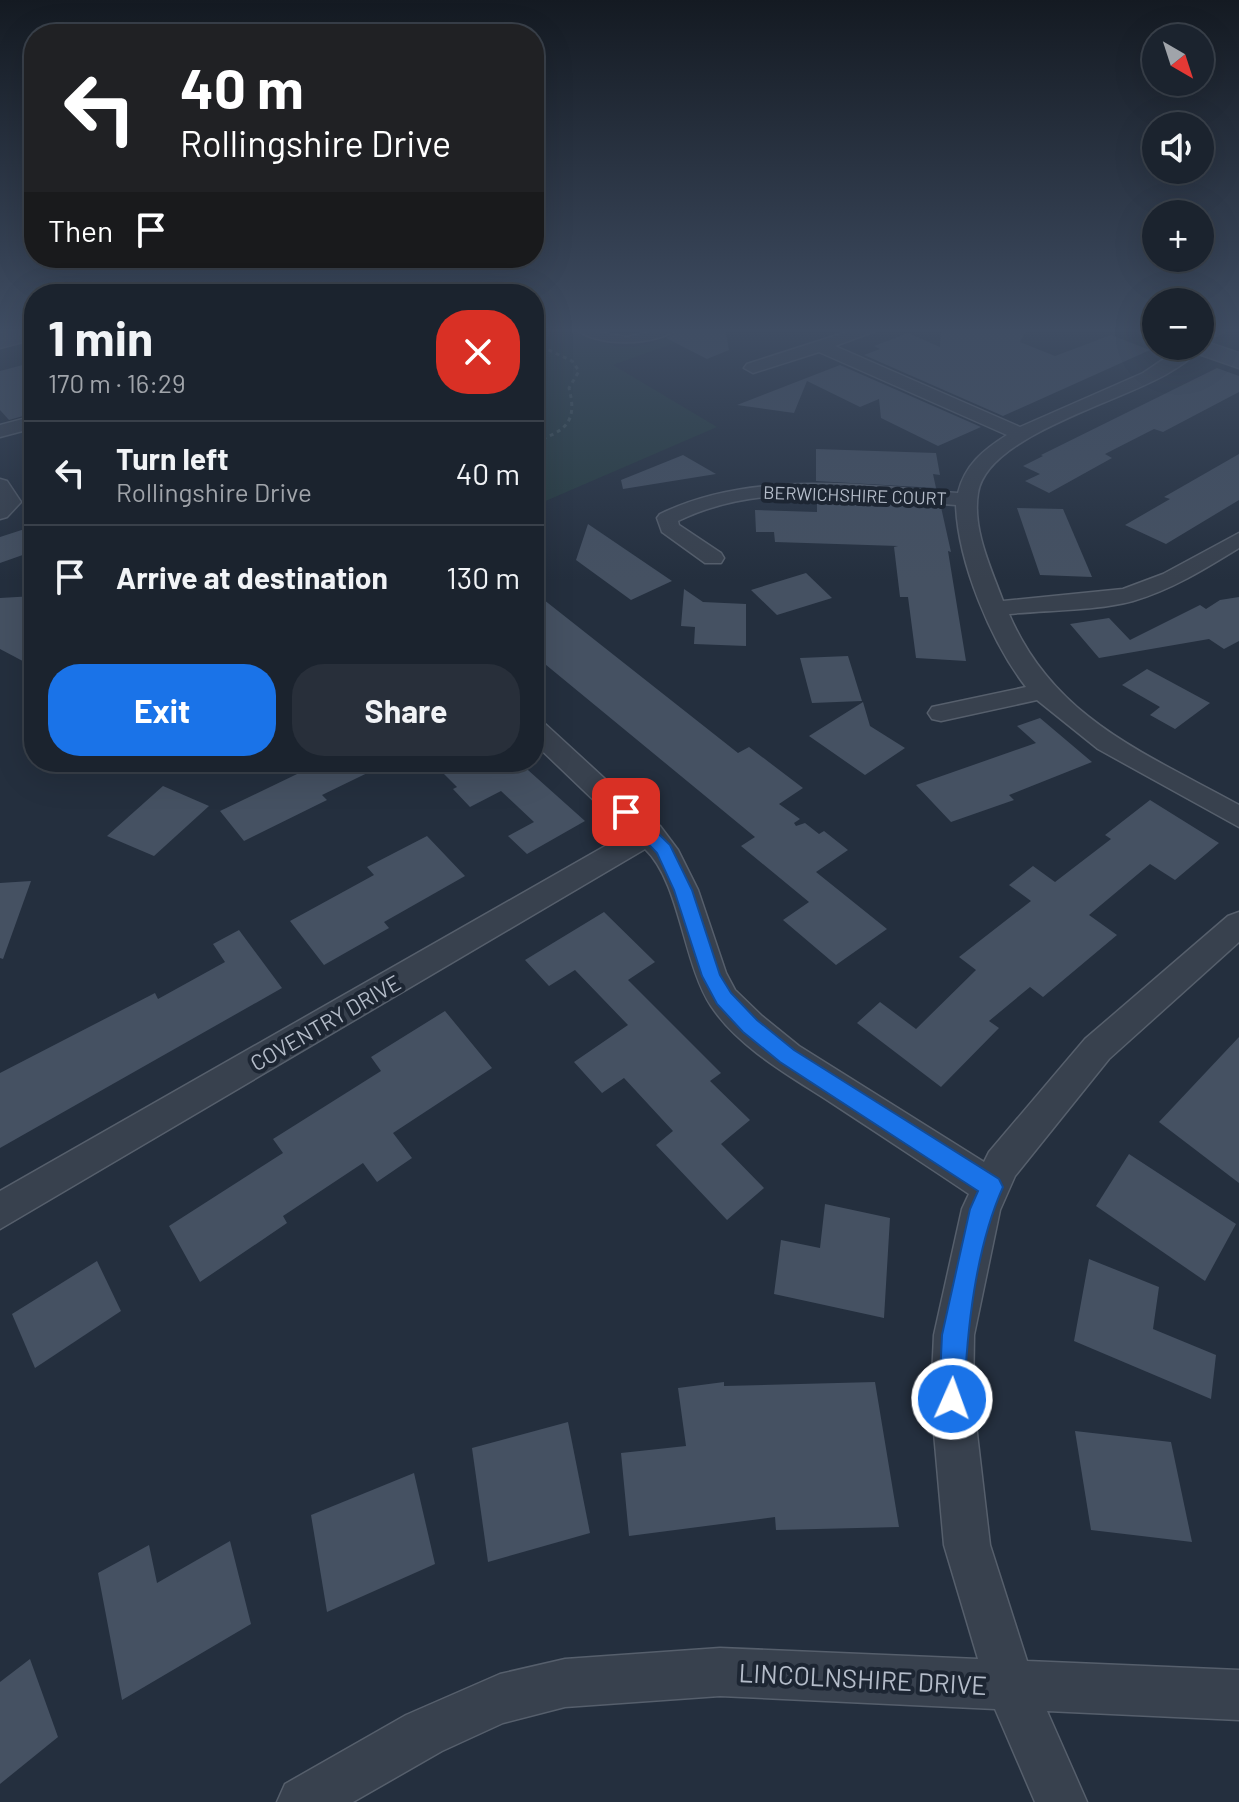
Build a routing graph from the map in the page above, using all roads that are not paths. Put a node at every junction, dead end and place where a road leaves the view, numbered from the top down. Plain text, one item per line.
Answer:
1 (970, 412) edge
2 (1071, 412) edge
3 (24, 425) edge
4 (0, 431) edge
5 (1022, 435) junction
6 (0, 485) edge
7 (966, 500) junction
8 (0, 513) edge
9 (1239, 539) edge
10 (713, 558) dead end
11 (997, 608) junction
12 (1042, 691) junction
13 (941, 713) dead end
14 (544, 737) edge
15 (1239, 817) edge
16 (650, 833) junction
17 (1239, 924) edge
18 (991, 1187) junction
19 (0, 1211) edge
20 (1010, 1685) junction
21 (1239, 1695) edge
22 (303, 1802) edge
23 (1061, 1802) edge

1 - 5 street
2 - 5 street
3 - 4 street
5 - 7 street
6 - 8 street
7 - 10 street, BERWICHSHIRE COURT
7 - 11 street
9 - 11 street
11 - 12 street
12 - 13 street
12 - 15 street
14 - 16 street
16 - 18 street
16 - 19 street, COVENTRY DRIVE
17 - 18 street, LINCOLNSHIRE DRIVE
18 - 20 street, LINCOLNSHIRE DRIVE
20 - 21 street
20 - 22 street, LINCOLNSHIRE DRIVE
20 - 23 street

